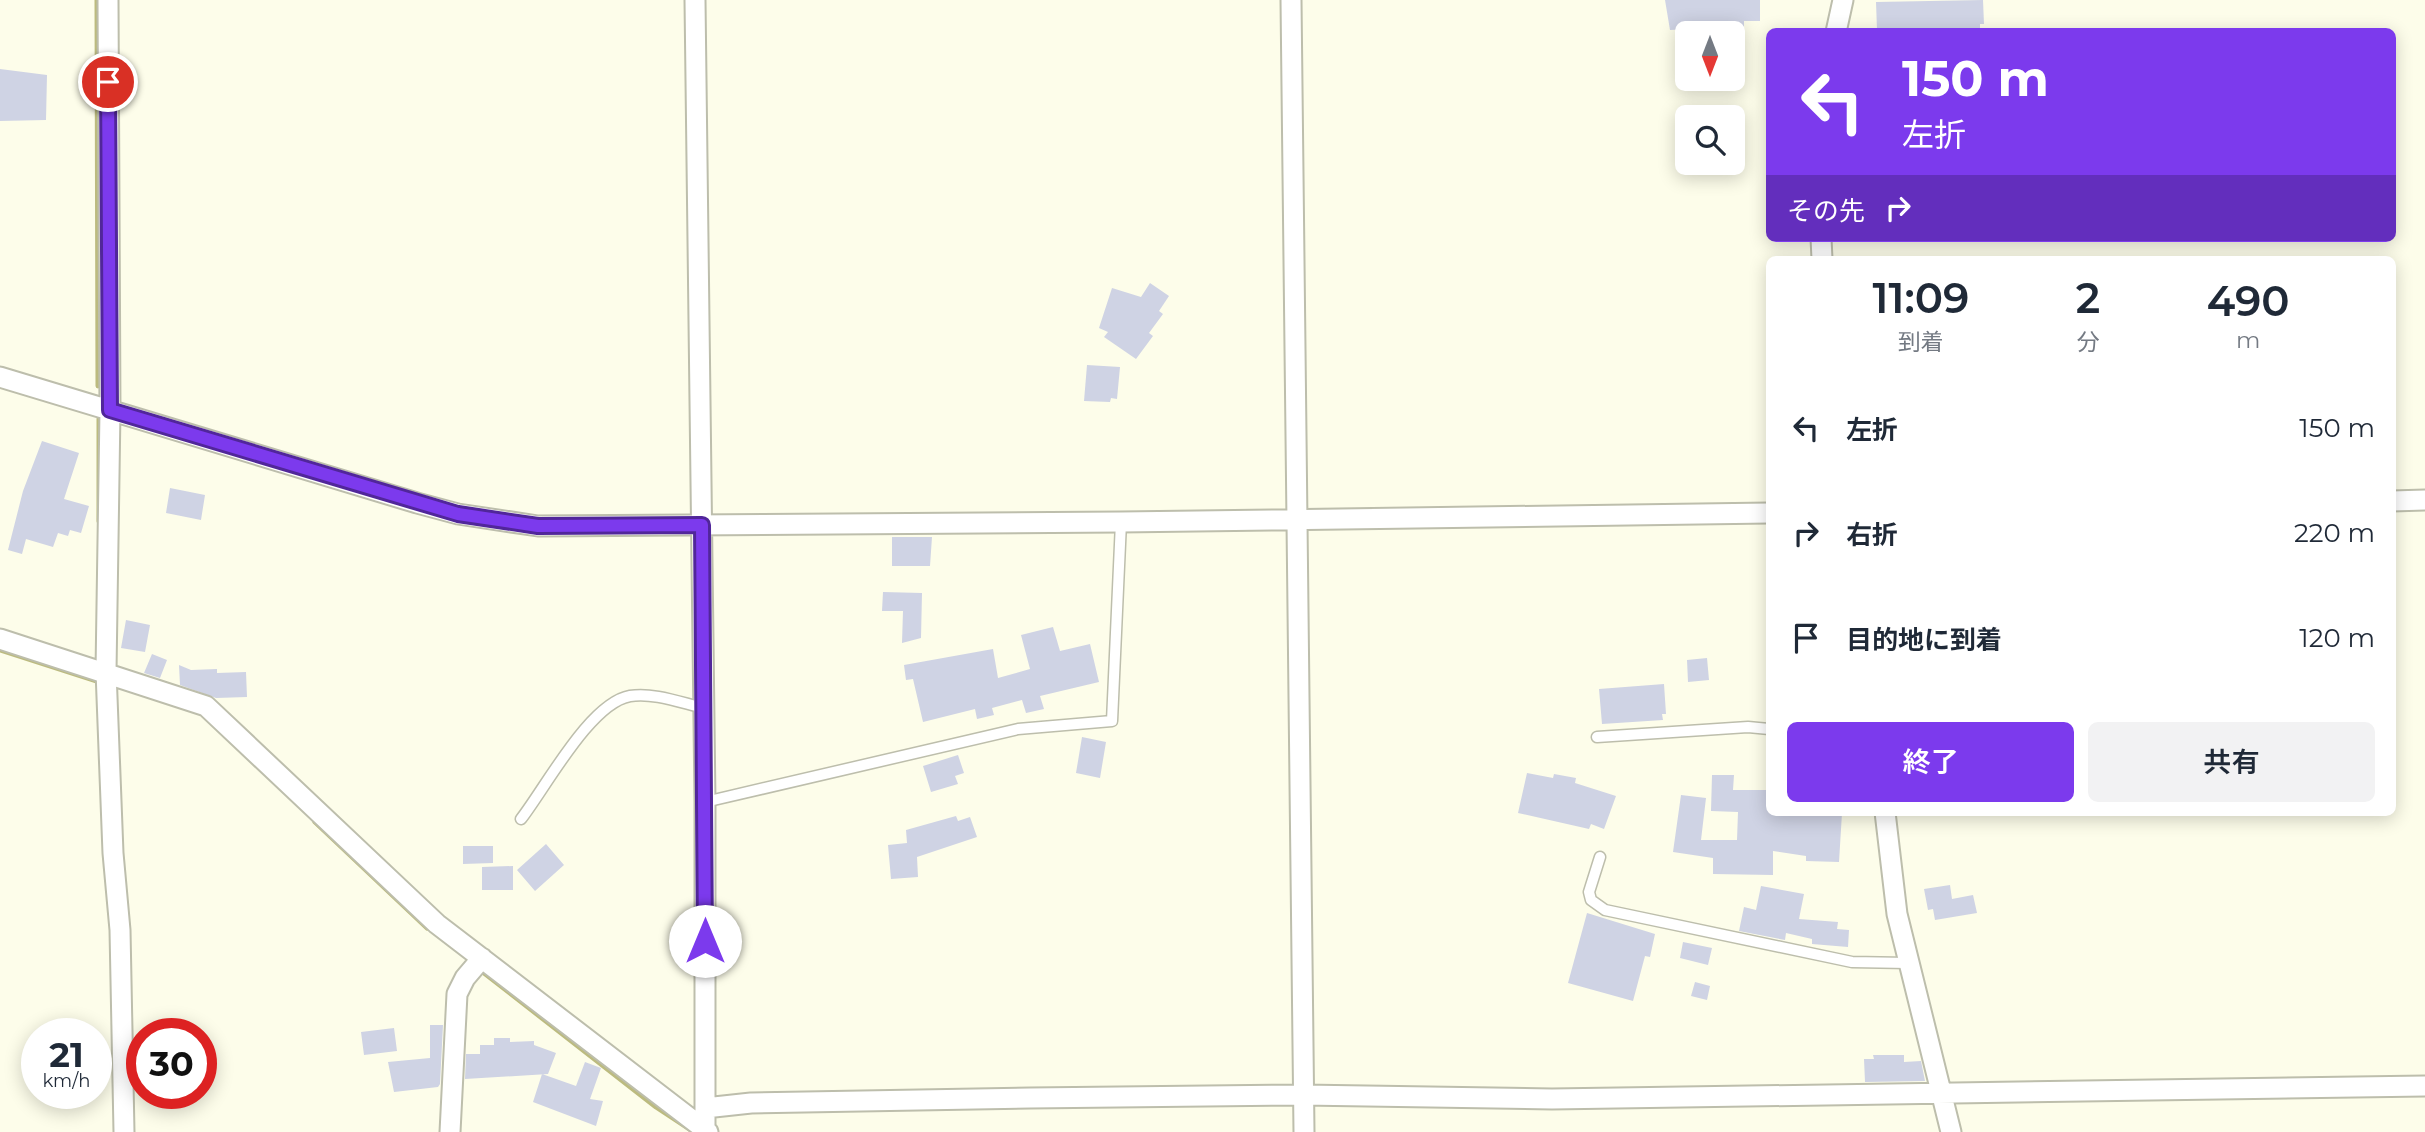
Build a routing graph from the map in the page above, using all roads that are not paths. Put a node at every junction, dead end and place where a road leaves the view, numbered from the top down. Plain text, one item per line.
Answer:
1 (108, 0) edge
2 (695, 0) edge
3 (1291, 0) edge
4 (1843, 0) edge
5 (1837, 28) edge
6 (0, 377) edge
7 (110, 410) junction
8 (2425, 500) edge
9 (2396, 501) edge
10 (1766, 513) edge
11 (1297, 517) junction
12 (1121, 522) junction
13 (702, 525) junction
14 (0, 639) edge
15 (106, 671) junction
16 (704, 708) junction
17 (1766, 729) edge
18 (1597, 737) dead end
19 (705, 802) junction
20 (1885, 816) edge
21 (521, 819) dead end
22 (1600, 857) dead end
23 (482, 958) junction
24 (1908, 963) junction
25 (2425, 1086) edge
26 (1941, 1093) junction
27 (1303, 1095) junction
28 (705, 1108) junction
29 (706, 1131) edge
30 (124, 1132) edge
31 (450, 1132) edge
32 (1304, 1132) edge
33 (1951, 1132) edge

1 - 7 street
2 - 13 street
3 - 11 street
4 - 5 street
6 - 7 street
7 - 13 street
7 - 15 street
8 - 9 street
10 - 11 street
11 - 12 street
11 - 27 street
12 - 13 street
12 - 19 lane
13 - 16 street
14 - 15 street
15 - 23 street
15 - 30 street
16 - 19 street
16 - 21 lane
17 - 18 lane
19 - 28 street
20 - 24 street
22 - 24 lane
23 - 29 street
23 - 31 street
24 - 26 street
25 - 26 street
26 - 27 street
26 - 33 street
27 - 28 street
27 - 32 street
28 - 29 street

